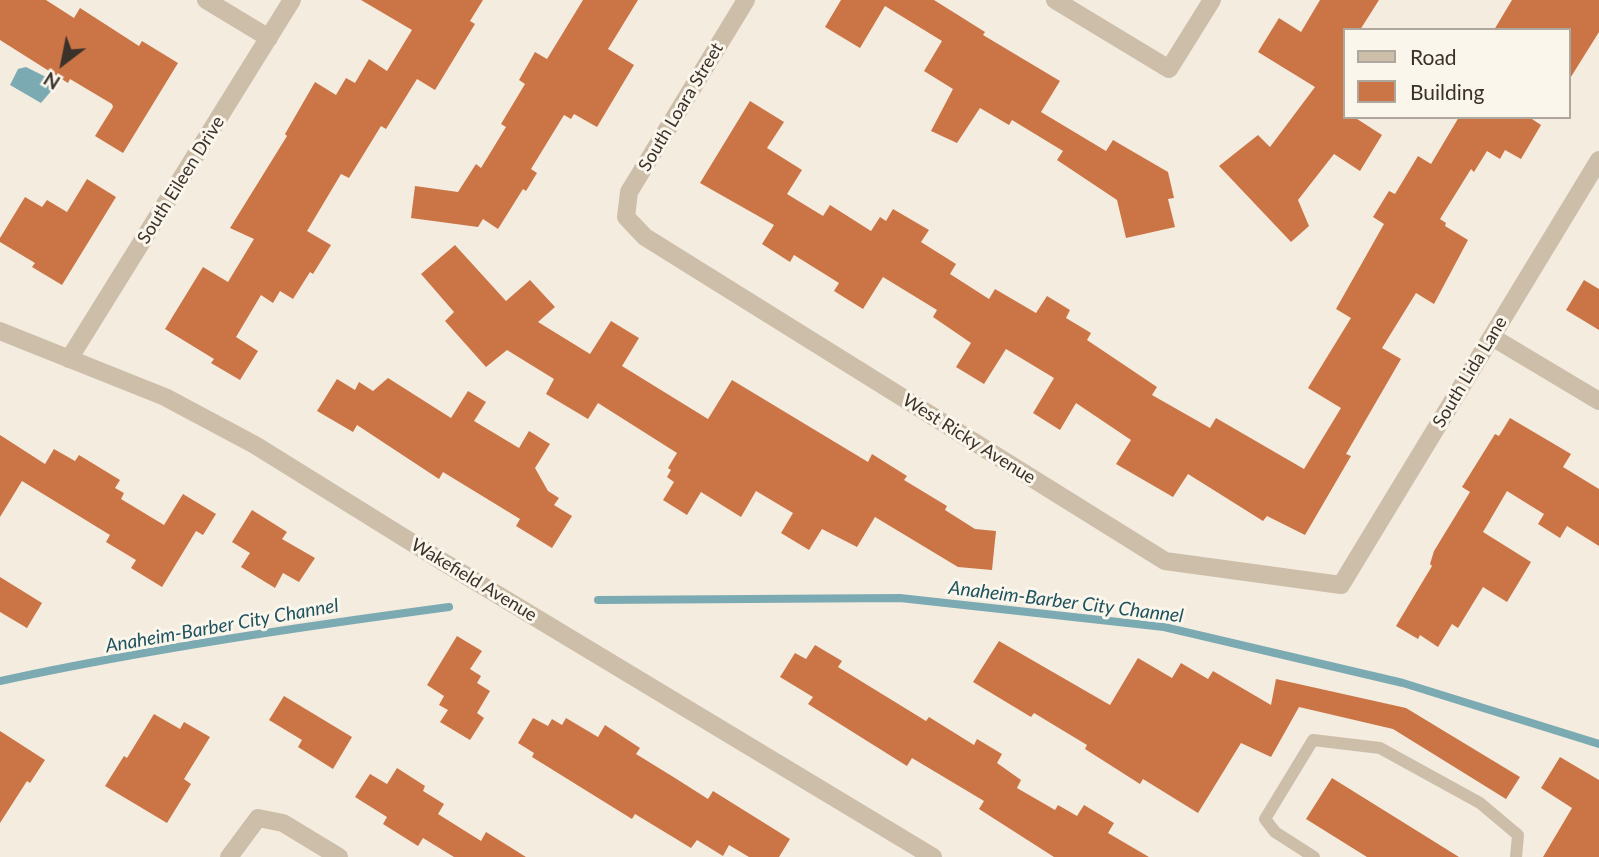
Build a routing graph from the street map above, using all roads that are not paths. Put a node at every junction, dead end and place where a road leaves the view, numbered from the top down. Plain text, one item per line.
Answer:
1 (206, 0) edge
2 (292, 0) edge
3 (746, 0) edge
4 (1055, 0) edge
5 (1212, 0) edge
6 (269, 38) junction
7 (1599, 160) edge
8 (626, 217) joint
9 (0, 331) edge
10 (1492, 337) junction
11 (69, 359) junction
12 (1599, 401) edge
13 (1341, 585) joint
14 (229, 857) edge
15 (339, 857) edge
16 (933, 857) edge
17 (1314, 857) edge
18 (1516, 857) edge

1 - 6 street
2 - 6 street, South Eileen Drive
3 - 8 street, South Loara Street
4 - 5 street
6 - 11 street, South Eileen Drive
7 - 10 street, South Lida Lane
8 - 13 street, West Ricky Avenue
9 - 11 street, Wakefield Avenue
10 - 12 street
10 - 13 street, South Lida Lane
11 - 16 street, Wakefield Avenue
14 - 15 street
17 - 18 lane

